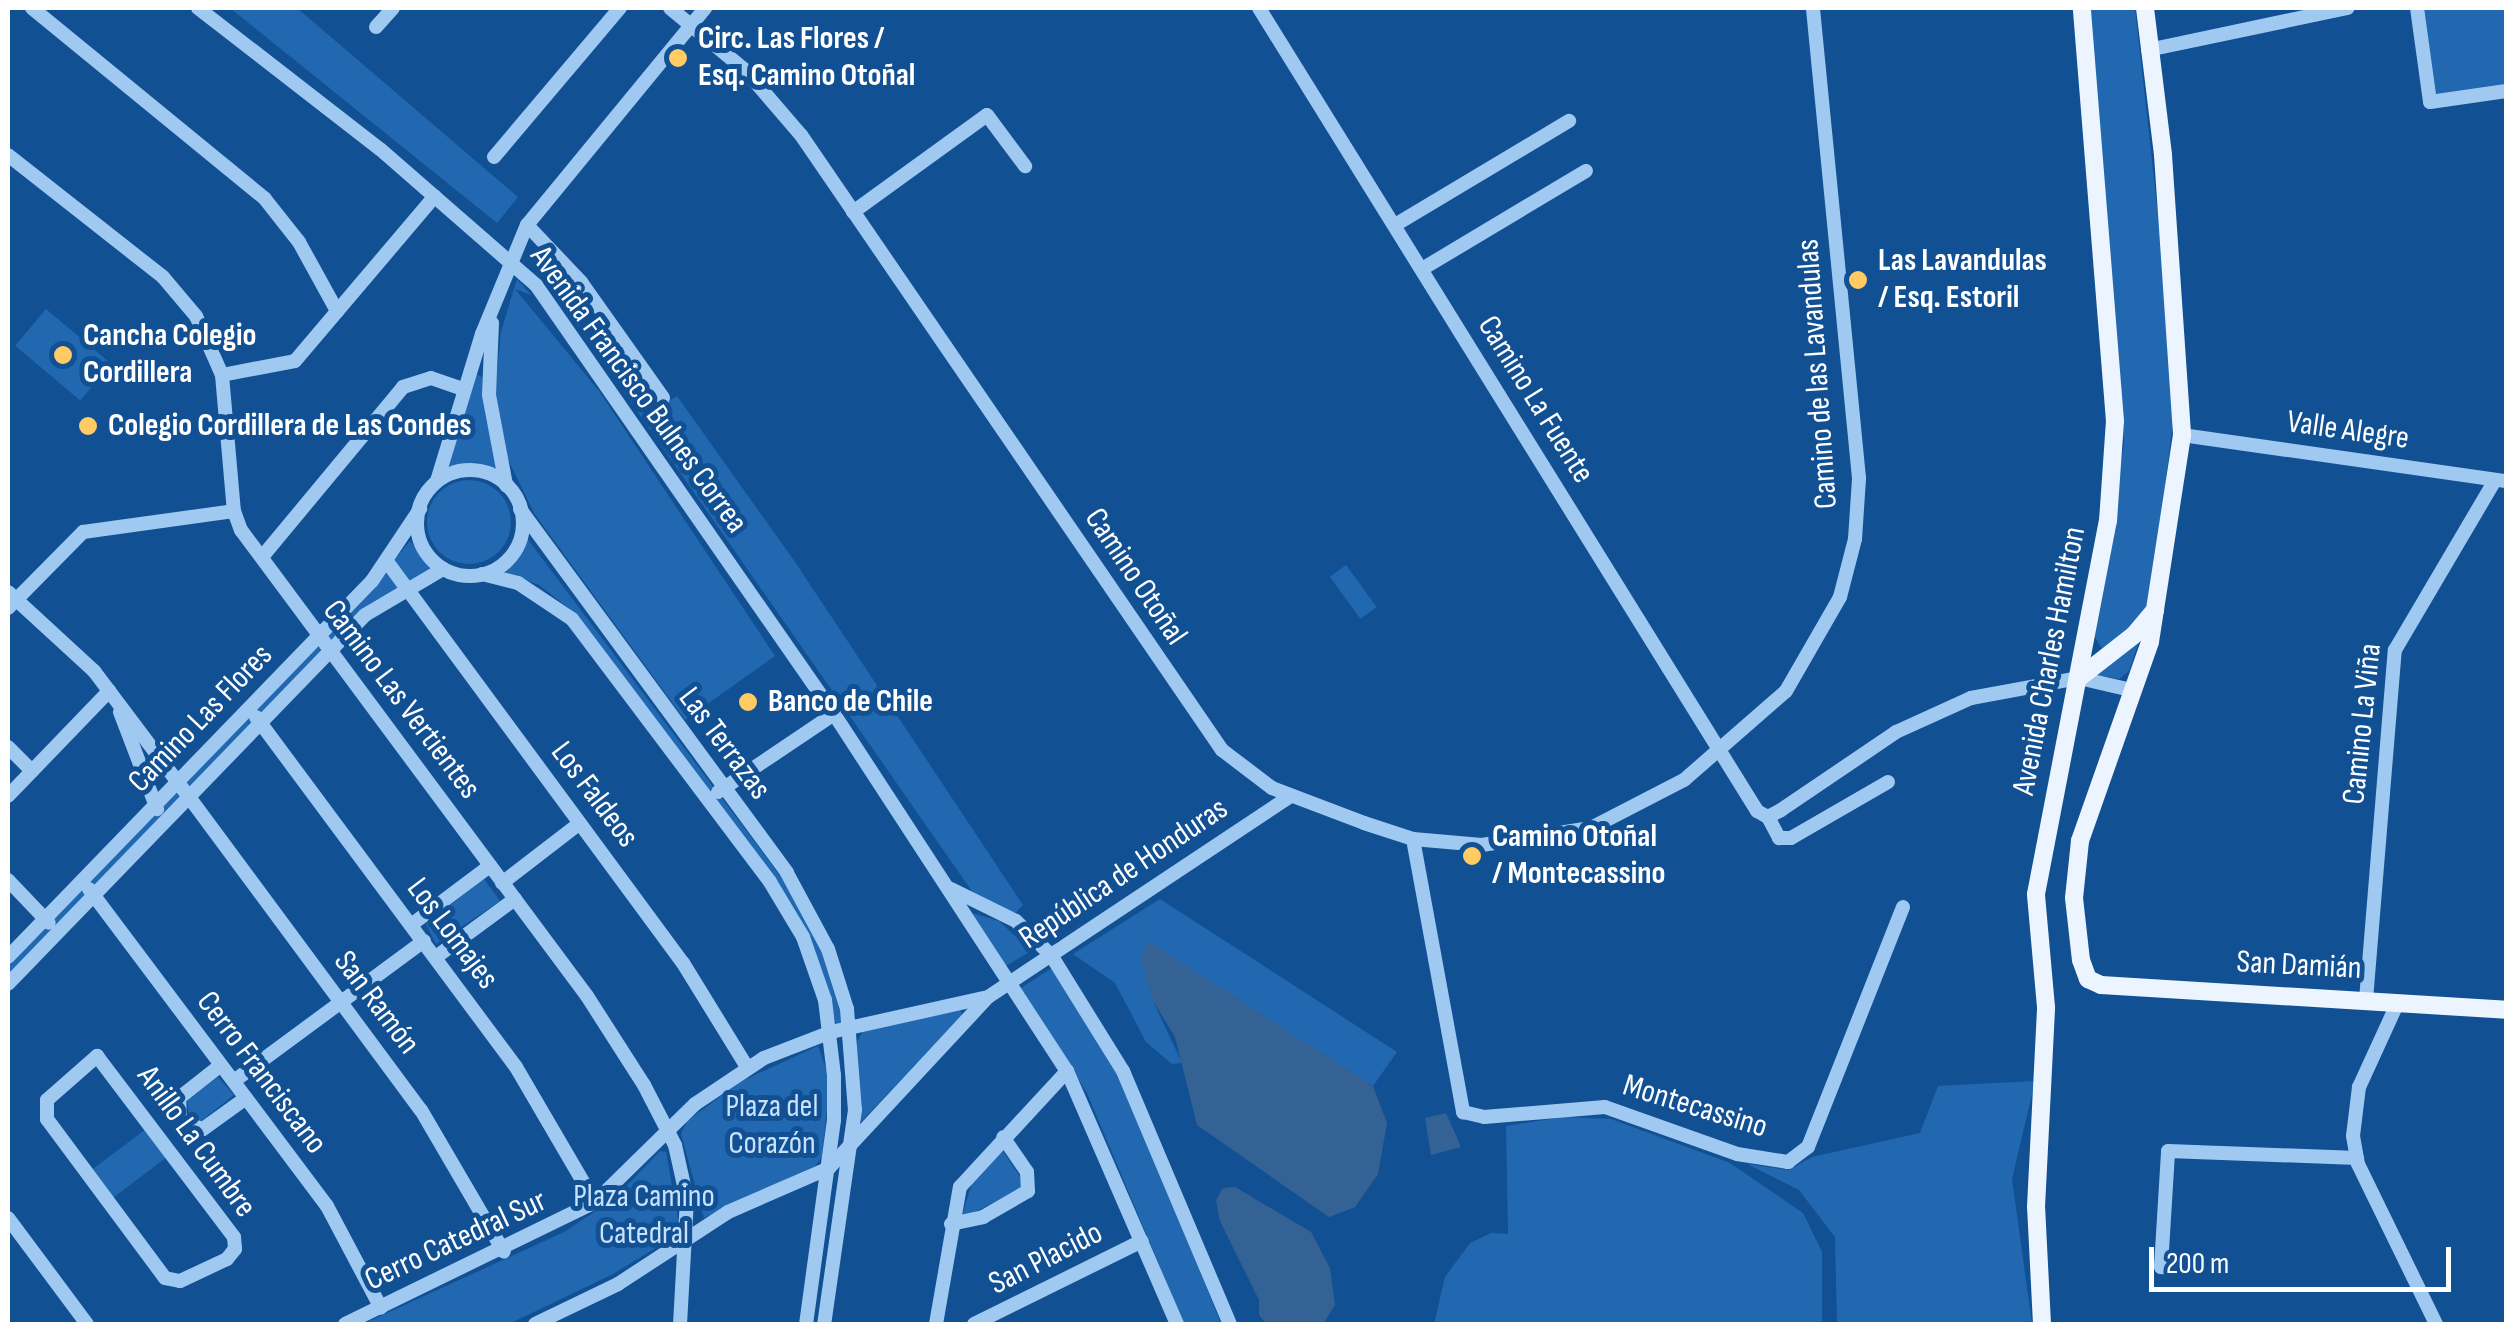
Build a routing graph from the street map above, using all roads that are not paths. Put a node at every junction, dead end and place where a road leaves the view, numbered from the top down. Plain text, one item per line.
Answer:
1 (32, 8) edge
2 (198, 8) edge
3 (393, 8) edge
4 (620, 8) edge
5 (670, 8) edge
6 (705, 8) edge
7 (1259, 8) edge
8 (1813, 8) edge
9 (2082, 8) edge
10 (2145, 8) edge
11 (2348, 8) edge
12 (2417, 8) edge
13 (691, 24) junction
14 (376, 27) dead end
15 (2148, 50) junction
16 (2506, 91) edge
17 (1569, 121) dead end
18 (8, 155) edge
19 (494, 157) dead end
20 (1025, 166) dead end
21 (1586, 171) dead end
22 (435, 196) junction
23 (853, 212) junction
24 (527, 225) junction
25 (1395, 225) junction
26 (511, 259) junction
27 (1422, 270) junction
28 (498, 292) junction
29 (337, 312) junction
30 (222, 374) junction
31 (464, 389) junction
32 (663, 398) dead end
33 (2182, 435) junction
34 (2501, 480) edge
35 (437, 481) junction
36 (506, 485) junction
37 (420, 508) junction
38 (520, 509) junction
39 (234, 512) junction
40 (262, 557) junction
41 (388, 563) junction
42 (443, 569) junction
43 (482, 574) junction
44 (405, 587) junction
45 (10, 600) edge
46 (2160, 600) junction
47 (2088, 630) junction
48 (318, 637) junction
49 (330, 651) junction
50 (2101, 657) junction
51 (630, 664) junction
52 (614, 675) junction
53 (2078, 678) junction
54 (2131, 690) junction
55 (112, 694) junction
56 (250, 708) junction
57 (834, 714) junction
58 (261, 722) junction
59 (8, 747) edge
60 (1720, 752) junction
61 (32, 772) junction
62 (178, 781) junction
63 (1888, 782) dead end
64 (723, 788) junction
65 (8, 796) edge
66 (190, 796) junction
67 (1290, 796) junction
68 (707, 800) junction
69 (155, 805) junction
70 (1768, 817) junction
71 (164, 822) junction
72 (580, 823) junction
73 (1413, 839) junction
74 (490, 866) junction
75 (8, 880) edge
76 (81, 881) junction
77 (502, 882) junction
78 (946, 886) junction
79 (94, 894) junction
80 (514, 899) junction
81 (1903, 907) dead end
82 (45, 919) junction
83 (411, 924) junction
84 (820, 930) junction
85 (58, 932) junction
86 (803, 938) junction
87 (424, 942) junction
88 (1051, 955) junction
89 (8, 957) edge
90 (436, 958) junction
91 (2088, 979) joint
92 (8, 984) edge
93 (1009, 984) junction
94 (988, 997) junction
95 (2366, 1000) junction
96 (341, 1002) junction
97 (2398, 1002) junction
98 (2506, 1010) edge
99 (850, 1029) junction
100 (831, 1032) junction
101 (222, 1065) junction
102 (747, 1067) junction
103 (1067, 1070) junction
104 (234, 1082) junction
105 (246, 1098) junction
106 (180, 1122) junction
107 (668, 1128) junction
108 (1002, 1137) junction
109 (159, 1138) junction
110 (851, 1150) junction
111 (2357, 1158) junction
112 (828, 1168) junction
113 (595, 1202) junction
114 (8, 1218) edge
115 (952, 1224) junction
116 (688, 1236) junction
117 (1142, 1242) junction
118 (504, 1252) junction
119 (2172, 1268) dead end
120 (381, 1308) junction
121 (806, 1321) edge
122 (825, 1322) edge
123 (544, 1323) edge
124 (87, 1324) edge
125 (345, 1324) edge
126 (680, 1324) edge
127 (936, 1324) edge
128 (974, 1324) edge
129 (1177, 1324) edge
130 (1230, 1324) edge
131 (2042, 1324) edge
132 (2436, 1324) edge

1 - 29 street
2 - 22 street, Avenida Francisco Bulnes Correa
3 - 14 street
4 - 19 street
5 - 13 street, Camino Otoñal
6 - 13 street
7 - 25 street, Camino La Fuente
8 - 60 street, Camino de las Lavandulas
9 - 47 main road, Avenida Charles Hamilton
10 - 15 main road, Avenida Charles Hamilton
11 - 15 street
12 - 16 street
13 - 23 street, Camino Otoñal
13 - 24 street
15 - 33 main road, Avenida Charles Hamilton
17 - 25 street
18 - 30 street, Camino Las Vertientes
20 - 23 street
21 - 27 street
22 - 26 street, Avenida Francisco Bulnes Correa
22 - 29 street
23 - 67 street, Camino Otoñal
24 - 26 street
24 - 32 street
25 - 27 street, Camino La Fuente
26 - 28 street
26 - 57 street, Avenida Francisco Bulnes Correa
27 - 60 street, Camino La Fuente
28 - 31 street
28 - 36 street
29 - 30 street
30 - 39 street, Camino Las Vertientes
31 - 35 street
31 - 40 street
33 - 34 street, Valle Alegre
33 - 46 main road, Avenida Charles Hamilton
34 - 95 street, Camino La Viña
35 - 36 street
35 - 37 street
36 - 38 street
37 - 41 street, Camino Las Flores
37 - 42 street
38 - 43 street
38 - 51 street, Las Terrazas
39 - 40 street, Camino Las Vertientes
39 - 45 street
40 - 48 street, Camino Las Vertientes
41 - 44 street, Los Faldeos
41 - 48 street, Camino Las Flores
42 - 43 street
42 - 44 street, Camino Las Flores
43 - 52 street, Las Terrazas
44 - 49 street, Camino Las Flores
44 - 72 street, Los Faldeos
45 - 55 street, San Ramón
46 - 50 main road
46 - 54 main road, Avenida Charles Hamilton
47 - 50 main road
47 - 53 main road, Avenida Charles Hamilton
48 - 49 street, Camino Las Vertientes
48 - 56 street, Camino Las Flores
49 - 58 street, Camino Las Flores
49 - 74 street, Camino Las Vertientes
50 - 53 main road
51 - 52 street
51 - 64 street, Las Terrazas
52 - 68 street, Las Terrazas
53 - 54 street
53 - 70 street
53 - 131 main road, Avenida Charles Hamilton
54 - 91 main road, Avenida Charles Hamilton
55 - 61 street
55 - 62 street, San Ramón
55 - 69 street
56 - 58 street, Los Lomajes
56 - 62 street, Camino Las Flores
57 - 64 street
57 - 78 street, Avenida Francisco Bulnes Correa
58 - 66 street, Camino Las Flores
58 - 83 street, Los Lomajes
59 - 61 street
60 - 70 street, Camino La Fuente
60 - 73 street, Camino Otoñal
61 - 65 street
62 - 66 street, San Ramón
62 - 69 street, Camino Las Flores
63 - 70 street, Camino La Fuente
64 - 68 street
64 - 84 street, Las Terrazas
66 - 71 street, Camino Las Flores
66 - 96 street, San Ramón
67 - 73 street, Camino Otoñal
67 - 88 street, República de Honduras
68 - 86 street, Las Terrazas
69 - 71 street
69 - 76 street, Camino Las Flores
71 - 79 street, Camino Las Flores
72 - 77 street
72 - 102 street, Los Faldeos
73 - 81 street, Montecassino
74 - 77 street, Camino Las Vertientes
74 - 83 street
75 - 82 street
76 - 79 street, Cerro Franciscano
76 - 82 street, Camino Las Flores
77 - 80 street, Camino Las Vertientes
78 - 88 street
78 - 93 street, Avenida Francisco Bulnes Correa
79 - 85 street, Camino Las Flores
79 - 101 street, Cerro Franciscano
80 - 90 street
80 - 107 street, Camino Las Vertientes
82 - 85 street
82 - 89 street, Camino Las Flores
83 - 87 street, Los Lomajes
84 - 86 street
84 - 99 street, Las Terrazas
85 - 92 street, Camino Las Flores
86 - 100 street, Las Terrazas
87 - 90 street, Los Lomajes
87 - 96 street
88 - 93 street, República de Honduras
88 - 130 street
90 - 113 street, Los Lomajes
91 - 95 main road, San Damián
93 - 94 street, República de Honduras
93 - 103 street, Avenida Francisco Bulnes Correa
94 - 99 street, República de Honduras
94 - 110 street, República de Honduras
95 - 97 main road, San Damián
96 - 104 street
96 - 118 street, San Ramón
97 - 98 main road, San Damián
97 - 111 street
99 - 100 street, República de Honduras
99 - 110 street
100 - 102 street, Cerro Catedral Sur
100 - 112 street
101 - 104 street, Cerro Franciscano
101 - 106 street
102 - 107 street, Cerro Catedral Sur
103 - 108 street
103 - 117 street, Avenida Francisco Bulnes Correa
104 - 105 street, Cerro Franciscano
105 - 106 street
105 - 120 street, Cerro Franciscano
106 - 109 street
107 - 113 street, Cerro Catedral Sur
107 - 116 street, Camino Las Vertientes
108 - 115 street
108 - 115 street
109 - 109 street, Anillo La Cumbre
110 - 112 street, República de Honduras
110 - 122 street
111 - 119 street
111 - 132 street
112 - 116 street, República de Honduras
112 - 121 street
113 - 118 street, Cerro Catedral Sur
114 - 124 street
115 - 127 street
116 - 123 street, República de Honduras
116 - 126 street, Camino Las Vertientes
117 - 128 street, San Placido
117 - 129 street, Avenida Francisco Bulnes Correa
118 - 120 street, Cerro Catedral Sur
120 - 125 street, Cerro Catedral Sur
121 - 122 street

